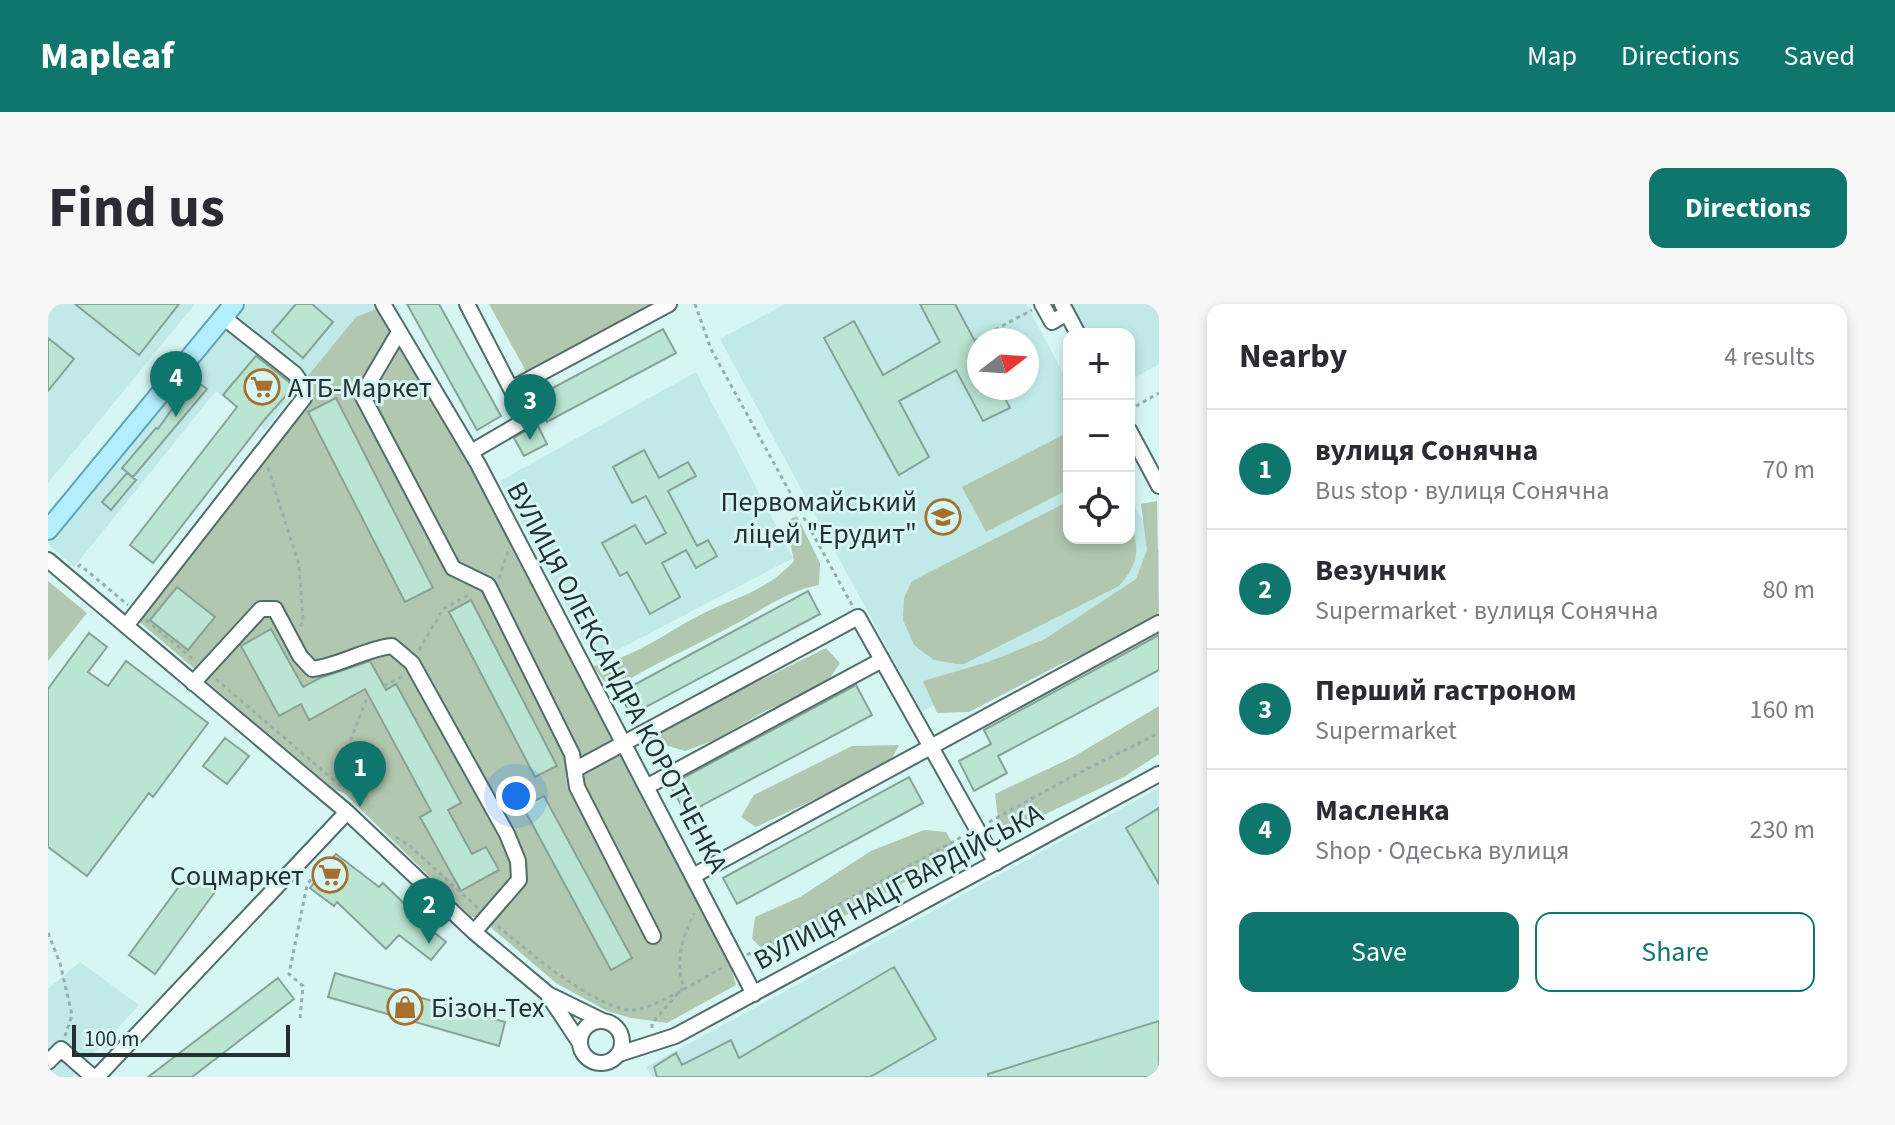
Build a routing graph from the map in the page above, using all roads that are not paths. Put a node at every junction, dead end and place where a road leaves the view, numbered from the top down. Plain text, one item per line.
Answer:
1 (383, 304) edge
2 (467, 304) edge
3 (669, 304) edge
4 (1042, 304) edge
5 (1064, 309) edge
6 (228, 311) edge
7 (1075, 328) edge
8 (399, 332) junction
9 (511, 389) junction
10 (1135, 439) edge
11 (471, 452) junction
12 (1155, 468) edge
13 (1159, 486) edge
14 (48, 530) edge
15 (48, 560) edge
16 (1159, 623) edge
17 (126, 626) junction
18 (882, 660) junction
19 (193, 683) junction
20 (623, 742) junction
21 (930, 745) junction
22 (576, 769) junction
23 (1159, 774) edge
24 (646, 787) junction
25 (347, 812) junction
26 (996, 863) junction
27 (693, 876) junction
28 (474, 932) junction
29 (653, 936) dead end
30 (548, 994) junction
31 (754, 994) junction
32 (607, 1022) junction
33 (657, 1040) junction
34 (580, 1043) junction
35 (617, 1056) junction
36 (590, 1060) junction
37 (48, 1062) edge
38 (615, 1075) dead end
39 (95, 1077) edge
40 (599, 1077) edge

1 - 8 street, ВУЛИЦЯ ОЛЕКСАНДРА КОРОТЧЕНКА
2 - 9 street
3 - 9 street
4 - 5 street
5 - 7 street
6 - 14 main road
6 - 17 street
8 - 11 street, ВУЛИЦЯ ОЛЕКСАНДРА КОРОТЧЕНКА
8 - 22 street
9 - 11 street
10 - 12 street
11 - 20 street, ВУЛИЦЯ ОЛЕКСАНДРА КОРОТЧЕНКА
12 - 13 street
15 - 17 street
16 - 21 street
17 - 19 street
18 - 20 street
18 - 21 street
18 - 24 street
19 - 25 street
19 - 28 street
20 - 22 street
20 - 24 street, ВУЛИЦЯ ОЛЕКСАНДРА КОРОТЧЕНКА
21 - 26 street
21 - 27 street
22 - 29 street
23 - 26 street, ВУЛИЦЯ НАЦГВАРДІЙСЬКА
24 - 27 street, ВУЛИЦЯ ОЛЕКСАНДРА КОРОТЧЕНКА
25 - 28 street
25 - 39 street
26 - 31 street, ВУЛИЦЯ НАЦГВАРДІЙСЬКА
27 - 31 street, ВУЛИЦЯ ОЛЕКСАНДРА КОРОТЧЕНКА
28 - 30 street
30 - 32 street
30 - 34 street
31 - 33 street, ВУЛИЦЯ НАЦГВАРДІЙСЬКА
32 - 33 street
32 - 34 street
32 - 35 street
33 - 35 street, ВУЛИЦЯ НАЦГВАРДІЙСЬКА
34 - 36 street
35 - 36 street
35 - 38 street
36 - 40 street
37 - 39 street

